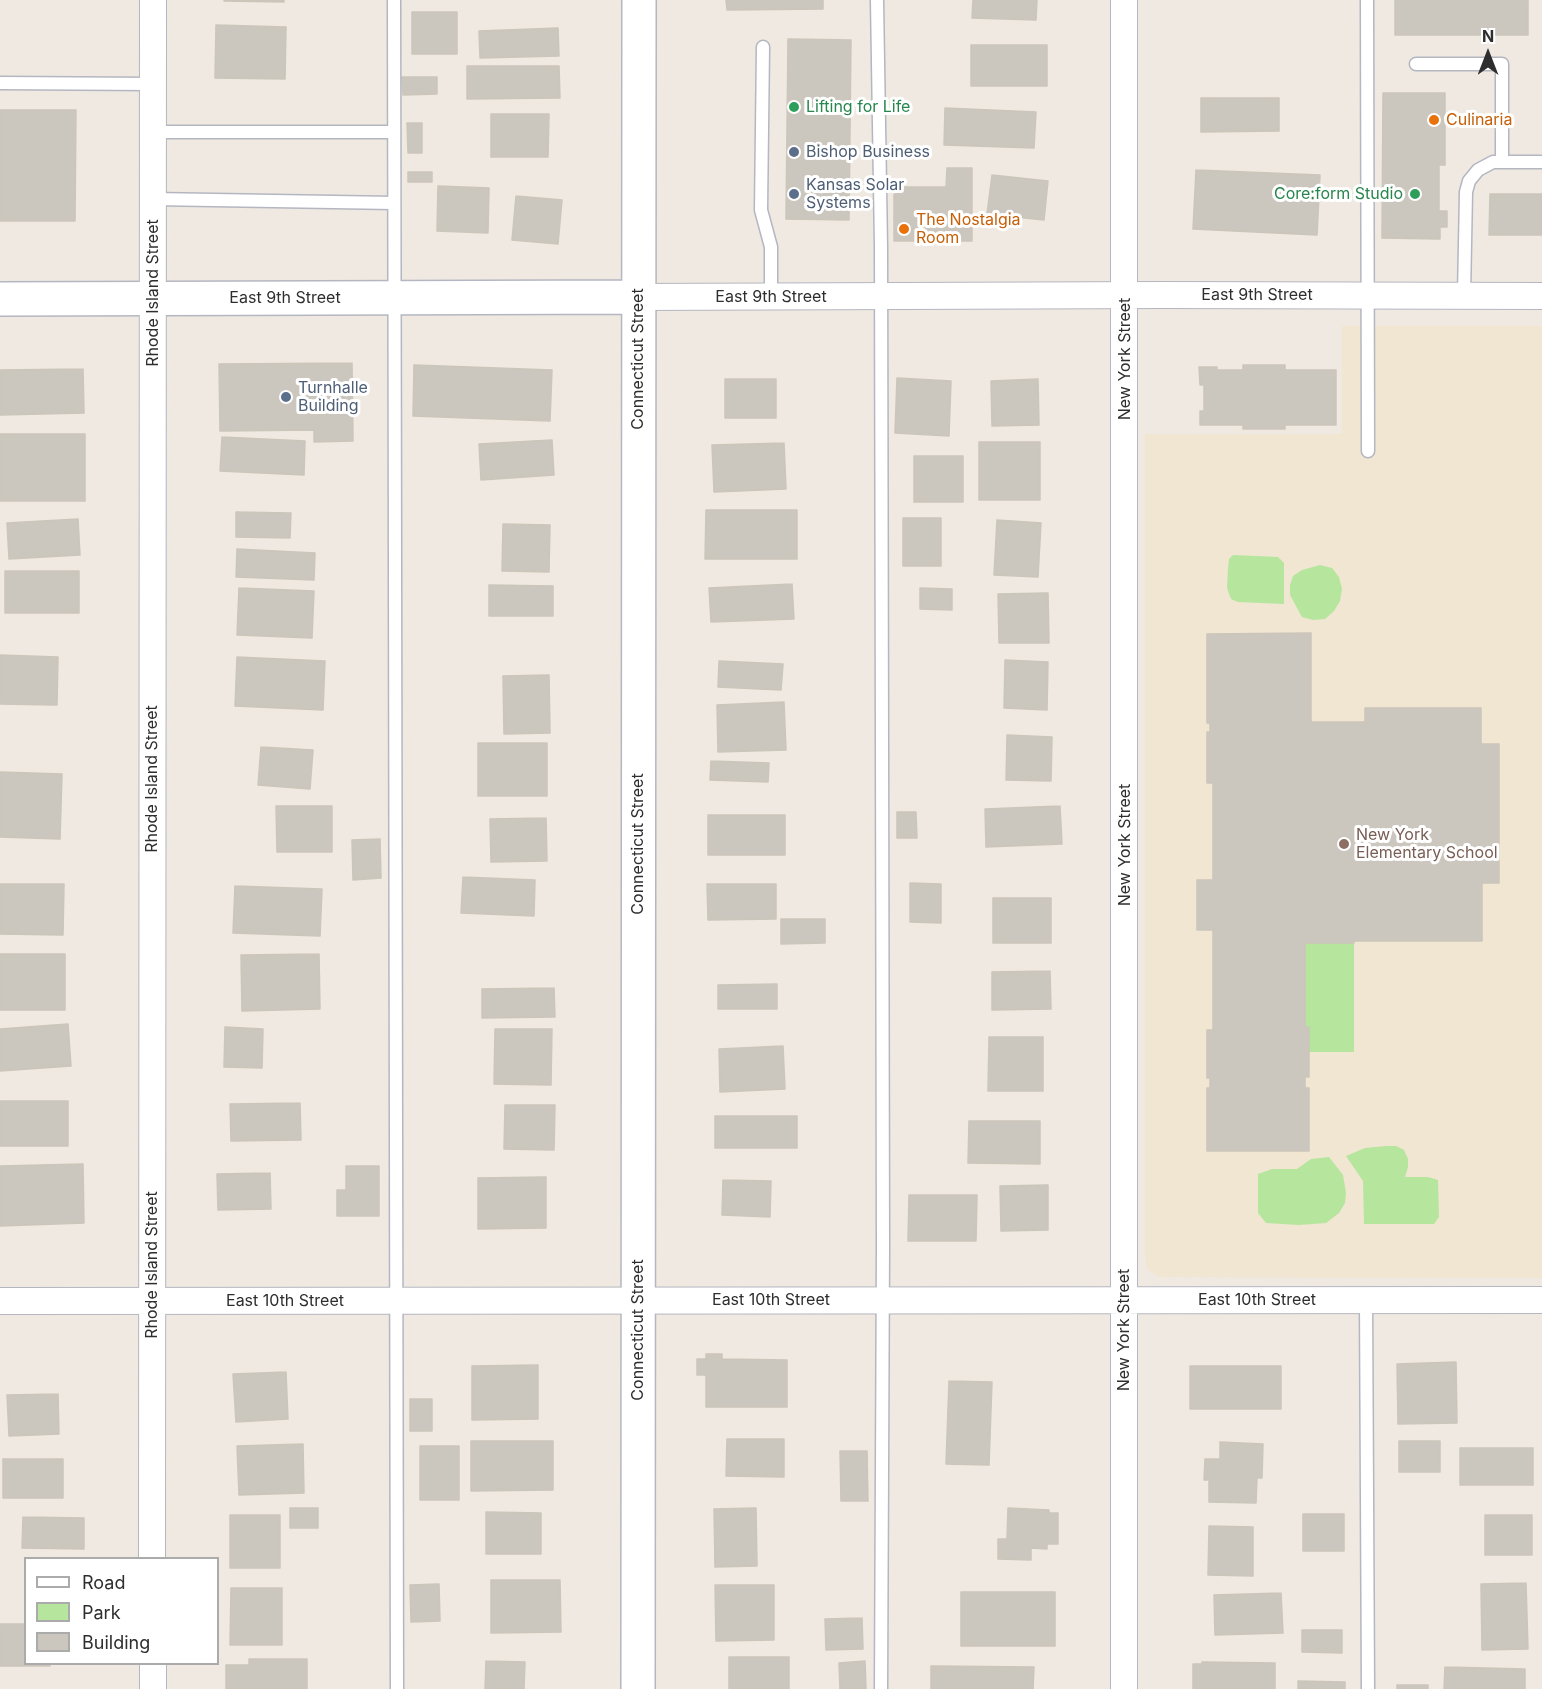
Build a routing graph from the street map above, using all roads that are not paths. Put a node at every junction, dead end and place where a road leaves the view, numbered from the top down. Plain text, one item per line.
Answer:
1 (153, 0) edge
2 (394, 0) edge
3 (639, 0) edge
4 (877, 0) edge
5 (1124, 0) edge
6 (1367, 0) edge
7 (763, 47) dead end
8 (1416, 64) dead end
9 (0, 83) edge
10 (153, 84) junction
11 (153, 132) junction
12 (394, 132) junction
13 (1502, 162) junction
14 (1542, 162) edge
15 (153, 199) junction
16 (394, 203) junction
17 (1125, 295) junction
18 (1368, 295) junction
19 (1464, 295) junction
20 (880, 296) junction
21 (1542, 296) edge
22 (638, 297) junction
23 (771, 297) junction
24 (0, 298) edge
25 (153, 298) junction
26 (394, 298) junction
27 (1368, 451) dead end
28 (638, 1300) junction
29 (882, 1300) junction
30 (1124, 1300) junction
31 (1366, 1300) junction
32 (1542, 1300) edge
33 (0, 1301) edge
34 (152, 1301) junction
35 (396, 1301) junction
36 (152, 1557) edge
37 (153, 1665) edge
38 (153, 1689) edge
39 (397, 1689) edge
40 (638, 1689) edge
41 (881, 1689) edge
42 (1124, 1689) edge
43 (1368, 1689) edge

1 - 10 street, Rhode Island Street
2 - 12 lane
3 - 22 street, Connecticut Street
4 - 20 lane
5 - 17 street, New York Street
6 - 18 lane
7 - 23 lane
8 - 13 lane
9 - 10 lane
10 - 11 street, Rhode Island Street
11 - 12 lane
11 - 15 street, Rhode Island Street
12 - 16 lane
13 - 14 lane
13 - 19 lane
15 - 16 lane
15 - 25 street, Rhode Island Street
16 - 26 lane
17 - 18 street, East 9th Street
17 - 20 street, East 9th Street
17 - 30 street, New York Street
18 - 19 street, East 9th Street
18 - 27 lane
19 - 21 street, East 9th Street
20 - 23 street, East 9th Street
20 - 29 lane
22 - 23 street, East 9th Street
22 - 26 street, East 9th Street
22 - 28 street, Connecticut Street
24 - 25 street, East 9th Street
25 - 26 street, East 9th Street
25 - 34 street, Rhode Island Street
26 - 35 lane
28 - 29 street, East 10th Street
28 - 35 street, East 10th Street
28 - 40 street, Connecticut Street
29 - 30 street, East 10th Street
29 - 41 lane
30 - 31 street, East 10th Street
30 - 42 street, New York Street
31 - 32 street, East 10th Street
31 - 43 lane
33 - 34 street, East 10th Street
34 - 35 street, East 10th Street
34 - 36 street, Rhode Island Street
35 - 39 lane
37 - 38 street

